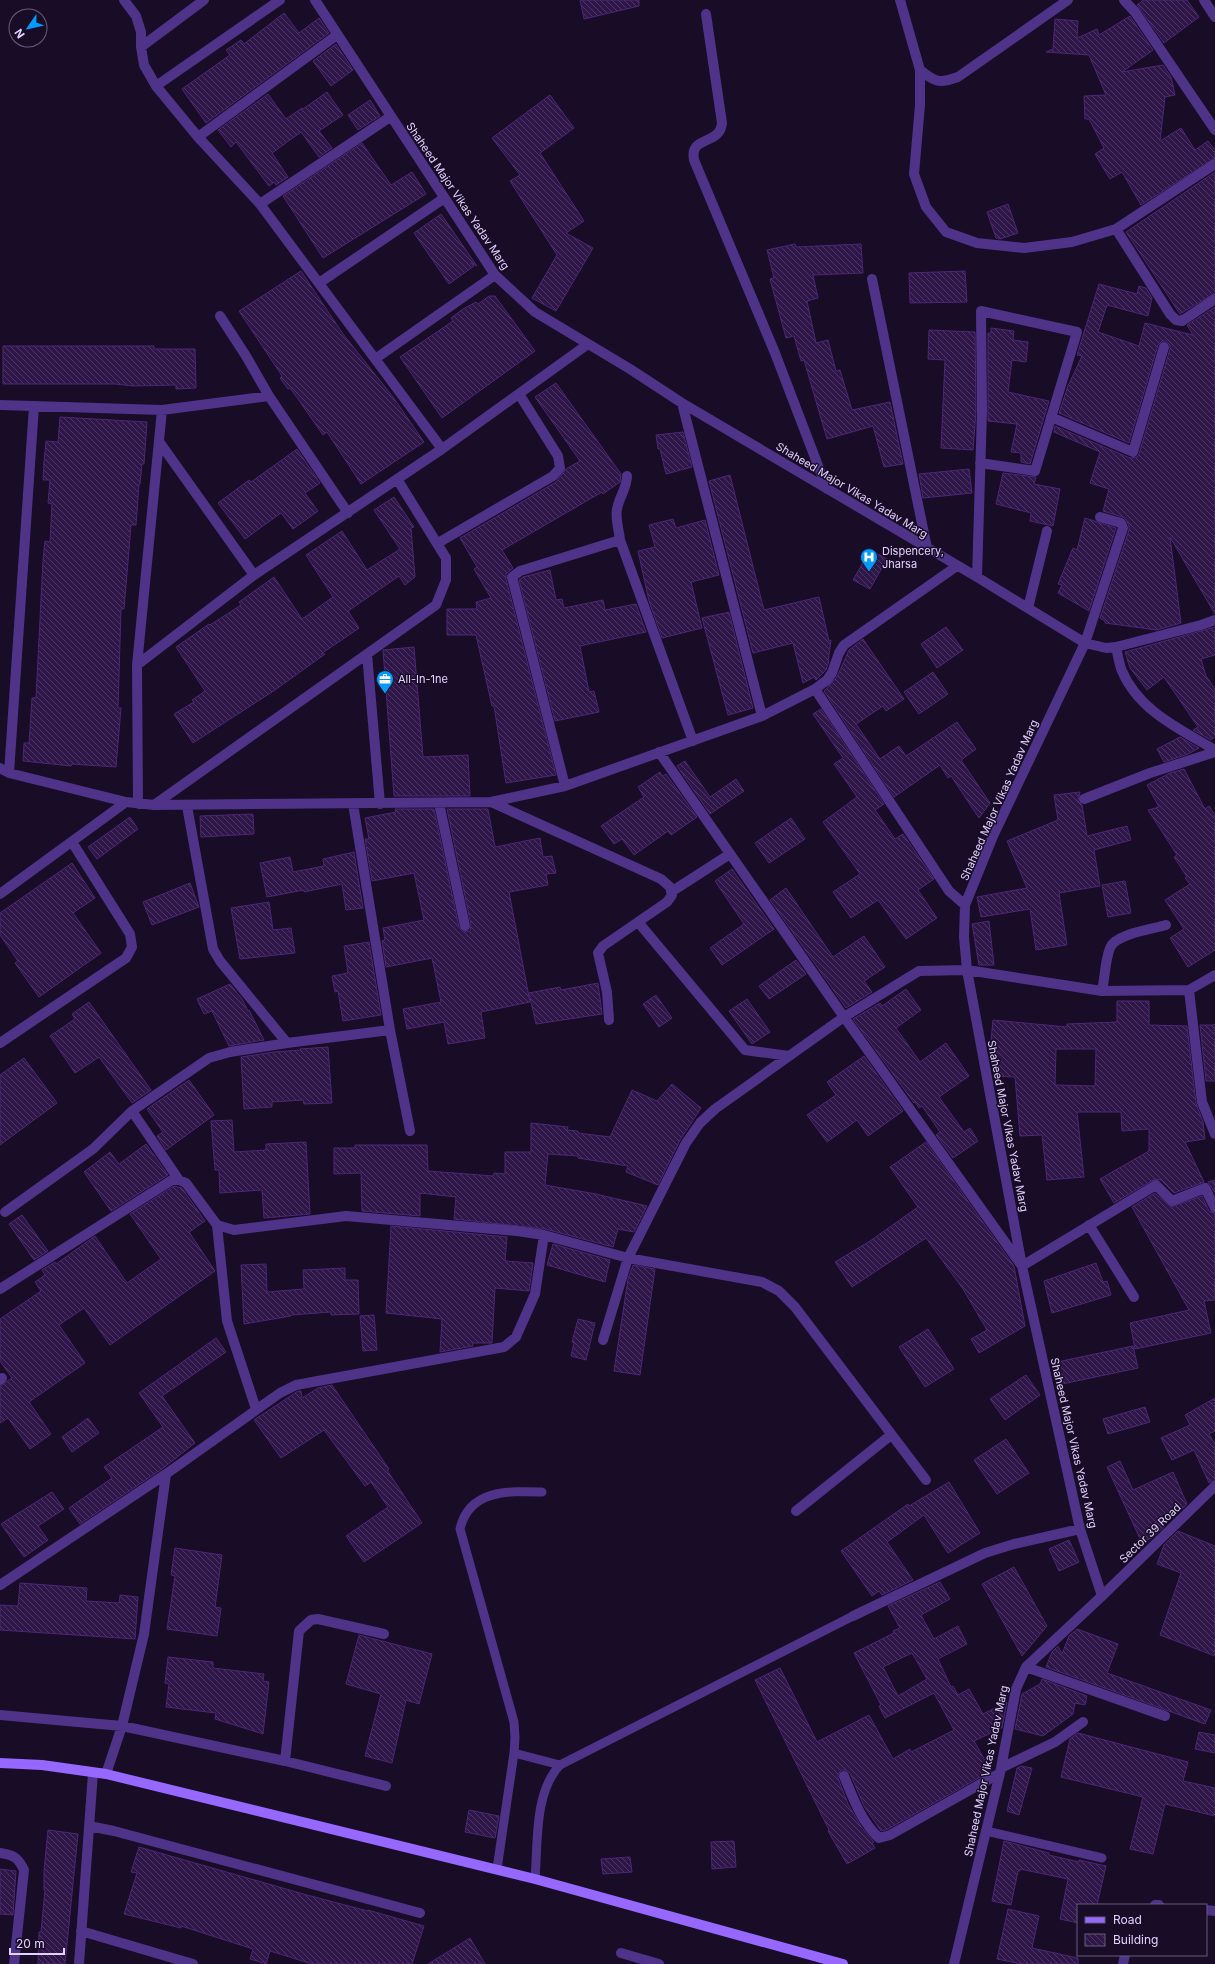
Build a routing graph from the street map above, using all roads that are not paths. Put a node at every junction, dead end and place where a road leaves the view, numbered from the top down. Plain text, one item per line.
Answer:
1 (125, 0) edge
2 (204, 0) edge
3 (280, 0) edge
4 (314, 0) edge
5 (900, 0) edge
6 (1068, 0) edge
7 (1124, 0) edge
8 (1204, 0) edge
9 (706, 14) dead end
10 (1215, 17) edge
11 (337, 35) junction
12 (141, 47) junction
13 (920, 70) junction
14 (156, 86) junction
15 (390, 117) junction
16 (1215, 130) edge
17 (198, 137) junction
18 (1215, 164) edge
19 (443, 199) junction
20 (260, 204) junction
21 (1116, 229) junction
22 (495, 275) junction
23 (872, 279) dead end
24 (319, 283) junction
25 (1215, 299) edge
26 (220, 316) dead end
27 (588, 344) junction
28 (1164, 347) dead end
29 (375, 359) junction
30 (519, 394) junction
31 (269, 396) junction
32 (682, 403) junction
33 (0, 405) edge
34 (34, 406) junction
35 (162, 410) junction
36 (1051, 417) junction
37 (160, 443) junction
38 (442, 448) junction
39 (980, 463) junction
40 (626, 476) dead end
41 (397, 479) junction
42 (827, 489) junction
43 (348, 513) junction
44 (1100, 517) dead end
45 (1047, 531) dead end
46 (620, 540) junction
47 (438, 543) junction
48 (927, 548) junction
49 (957, 566) junction
50 (254, 575) junction
51 (977, 577) junction
52 (1028, 608) junction
53 (1215, 620) edge
54 (1085, 644) junction
55 (1116, 647) junction
56 (367, 654) junction
57 (138, 665) junction
58 (815, 689) junction
59 (762, 716) junction
60 (693, 741) junction
61 (1215, 751) edge
62 (659, 752) junction
63 (4, 770) edge
64 (565, 786) junction
65 (1084, 799) dead end
66 (126, 802) junction
67 (491, 802) junction
68 (439, 803) junction
69 (138, 804) junction
70 (353, 804) junction
71 (380, 804) junction
72 (154, 805) junction
73 (187, 806) junction
74 (72, 842) junction
75 (730, 854) junction
76 (671, 892) junction
77 (0, 894) edge
78 (965, 905) junction
79 (638, 922) junction
80 (1166, 925) dead end
81 (465, 926) dead end
82 (967, 970) junction
83 (1215, 975) edge
84 (1189, 990) junction
85 (1102, 991) junction
86 (844, 1017) junction
87 (609, 1020) dead end
88 (390, 1030) junction
89 (0, 1043) edge
90 (287, 1043) junction
91 (789, 1056) junction
92 (132, 1111) junction
93 (410, 1131) dead end
94 (1215, 1134) edge
95 (180, 1180) junction
96 (1215, 1208) edge
97 (5, 1212) dead end
98 (217, 1225) junction
99 (1089, 1225) junction
100 (544, 1235) junction
101 (628, 1258) junction
102 (1022, 1266) junction
103 (0, 1289) edge
104 (1134, 1298) dead end
105 (603, 1340) dead end
106 (256, 1409) junction
107 (891, 1435) junction
108 (166, 1474) junction
109 (926, 1480) dead end
110 (1215, 1486) edge
111 (542, 1492) dead end
112 (796, 1511) dead end
113 (1080, 1529) junction
114 (0, 1586) edge
115 (1102, 1596) junction
116 (853, 1616) joint
117 (384, 1634) dead end
118 (1026, 1667) junction
119 (0, 1714) edge
120 (1165, 1716) dead end
121 (1084, 1722) dead end
122 (122, 1726) junction
123 (514, 1753) junction
124 (285, 1761) junction
125 (0, 1763) edge
126 (560, 1765) junction
127 (1001, 1770) junction
128 (93, 1773) junction
129 (106, 1774) junction
130 (844, 1776) dead end
131 (386, 1786) dead end
132 (89, 1826) junction
133 (986, 1831) junction
134 (0, 1853) edge
135 (1102, 1858) dead end
136 (497, 1869) junction
137 (535, 1878) junction
138 (420, 1913) dead end
139 (81, 1932) junction
140 (620, 1953) dead end
141 (14, 1964) edge
142 (79, 1964) edge
143 (193, 1964) edge
144 (659, 1964) edge
145 (843, 1964) edge
146 (954, 1964) edge

1 - 12 street
2 - 12 street
3 - 14 street
4 - 11 street, Shaheed Major Vikas Yadav Marg
5 - 13 street
6 - 13 street
7 - 16 street
8 - 10 street
9 - 42 street
11 - 15 street, Shaheed Major Vikas Yadav Marg
11 - 17 street
12 - 14 street
13 - 21 street
14 - 17 street
15 - 19 street, Shaheed Major Vikas Yadav Marg
15 - 20 street
17 - 20 street
18 - 21 street
19 - 22 street, Shaheed Major Vikas Yadav Marg
19 - 24 street
20 - 24 street
21 - 25 street
22 - 27 street, Shaheed Major Vikas Yadav Marg
22 - 29 street
23 - 48 street
24 - 29 street
26 - 31 street
27 - 30 street
27 - 32 street, Shaheed Major Vikas Yadav Marg
28 - 36 street
29 - 38 street
30 - 38 street
30 - 47 street
31 - 35 street
31 - 43 street
32 - 42 street, Shaheed Major Vikas Yadav Marg
32 - 59 street
33 - 34 street
34 - 35 street
34 - 63 street
35 - 37 street
36 - 39 street
36 - 39 street
37 - 50 street
37 - 57 street
38 - 41 street
39 - 51 street
40 - 46 street
41 - 43 street
41 - 47 street
42 - 48 street, Shaheed Major Vikas Yadav Marg
43 - 50 street
44 - 54 street
45 - 52 street
46 - 60 street
46 - 64 street
47 - 56 street
48 - 49 street, Shaheed Major Vikas Yadav Marg
49 - 51 street, Shaheed Major Vikas Yadav Marg
49 - 58 street
50 - 57 street
51 - 52 street, Shaheed Major Vikas Yadav Marg
52 - 54 street, Shaheed Major Vikas Yadav Marg
53 - 55 street
54 - 55 street
54 - 78 street, Shaheed Major Vikas Yadav Marg
55 - 61 street
56 - 71 street
56 - 72 street
57 - 69 street
58 - 59 street
58 - 78 street
59 - 60 street
60 - 62 street
61 - 65 street
62 - 64 street
62 - 75 street
63 - 66 street
64 - 67 street
66 - 69 street
66 - 74 street
67 - 68 street
67 - 76 street
68 - 71 street
68 - 81 street
69 - 72 street
70 - 71 street
70 - 73 street
70 - 88 street
72 - 73 street
73 - 90 street
74 - 77 street
74 - 89 street
75 - 76 street
75 - 86 street
76 - 79 street
78 - 82 street, Shaheed Major Vikas Yadav Marg
79 - 87 street
79 - 91 street
80 - 85 street
82 - 85 street
82 - 86 street
82 - 102 street, Shaheed Major Vikas Yadav Marg
83 - 84 street
84 - 85 street
84 - 94 street
86 - 91 street
86 - 102 street
88 - 90 street
88 - 93 street
90 - 92 street
91 - 101 street
92 - 95 street
92 - 97 street
95 - 98 street
95 - 103 street
96 - 99 street
98 - 100 street
98 - 106 street
99 - 102 street
99 - 104 street
100 - 101 street
100 - 106 street
101 - 105 street
101 - 107 street
102 - 113 street, Shaheed Major Vikas Yadav Marg
106 - 108 street
107 - 109 street
107 - 112 street
108 - 114 street
108 - 122 street
110 - 115 street, Sector 39 Road
111 - 123 lane
113 - 115 street, Shaheed Major Vikas Yadav Marg
113 - 116 street
115 - 118 street, Shaheed Major Vikas Yadav Marg
116 - 126 lane
117 - 124 street
118 - 120 street
118 - 127 street, Shaheed Major Vikas Yadav Marg
119 - 122 street
121 - 127 street
122 - 124 street
122 - 129 street
123 - 126 lane
123 - 136 lane
124 - 131 street
125 - 128 street
126 - 137 lane
127 - 130 street
127 - 133 street, Shaheed Major Vikas Yadav Marg
128 - 129 street
128 - 132 street
129 - 136 street
132 - 138 street
132 - 139 street
133 - 135 lane
133 - 146 street, Shaheed Major Vikas Yadav Marg
134 - 141 street
136 - 137 street
137 - 145 street
139 - 142 street
139 - 143 street
140 - 144 street

